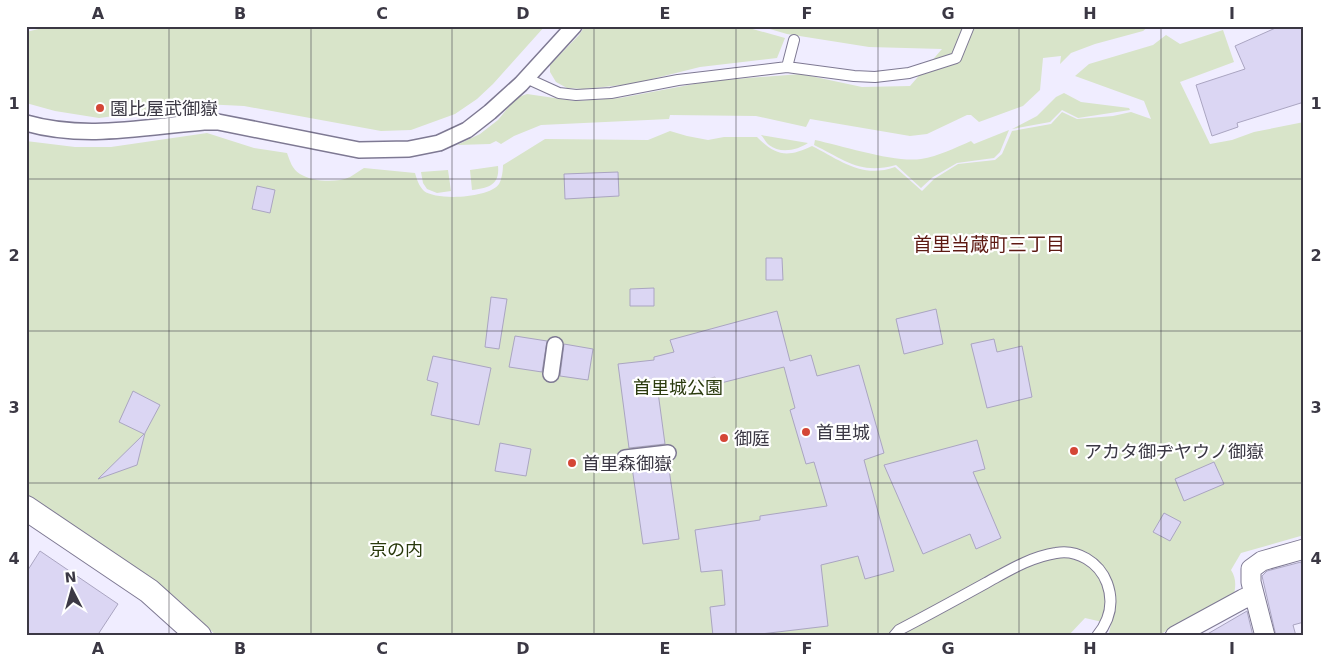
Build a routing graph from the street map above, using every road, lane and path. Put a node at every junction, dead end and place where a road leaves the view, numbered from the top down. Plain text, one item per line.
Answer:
1 (574, 26) edge
2 (969, 26) edge
3 (794, 40) dead end
4 (787, 67) junction
5 (526, 78) junction
6 (26, 123) edge
7 (555, 345) dead end
8 (551, 374) dead end
9 (668, 453) dead end
10 (626, 458) dead end
11 (26, 508) edge
12 (1304, 549) edge
13 (1254, 594) junction
14 (199, 636) edge
15 (894, 636) edge
16 (1097, 636) edge
17 (1175, 636) edge
18 (1265, 636) edge

1 - 5 street
2 - 4 lane
3 - 4 lane
4 - 5 lane
5 - 6 street
7 - 8 street
9 - 10 street
11 - 14 street
12 - 13 street
13 - 17 street
13 - 18 street
15 - 16 lane

